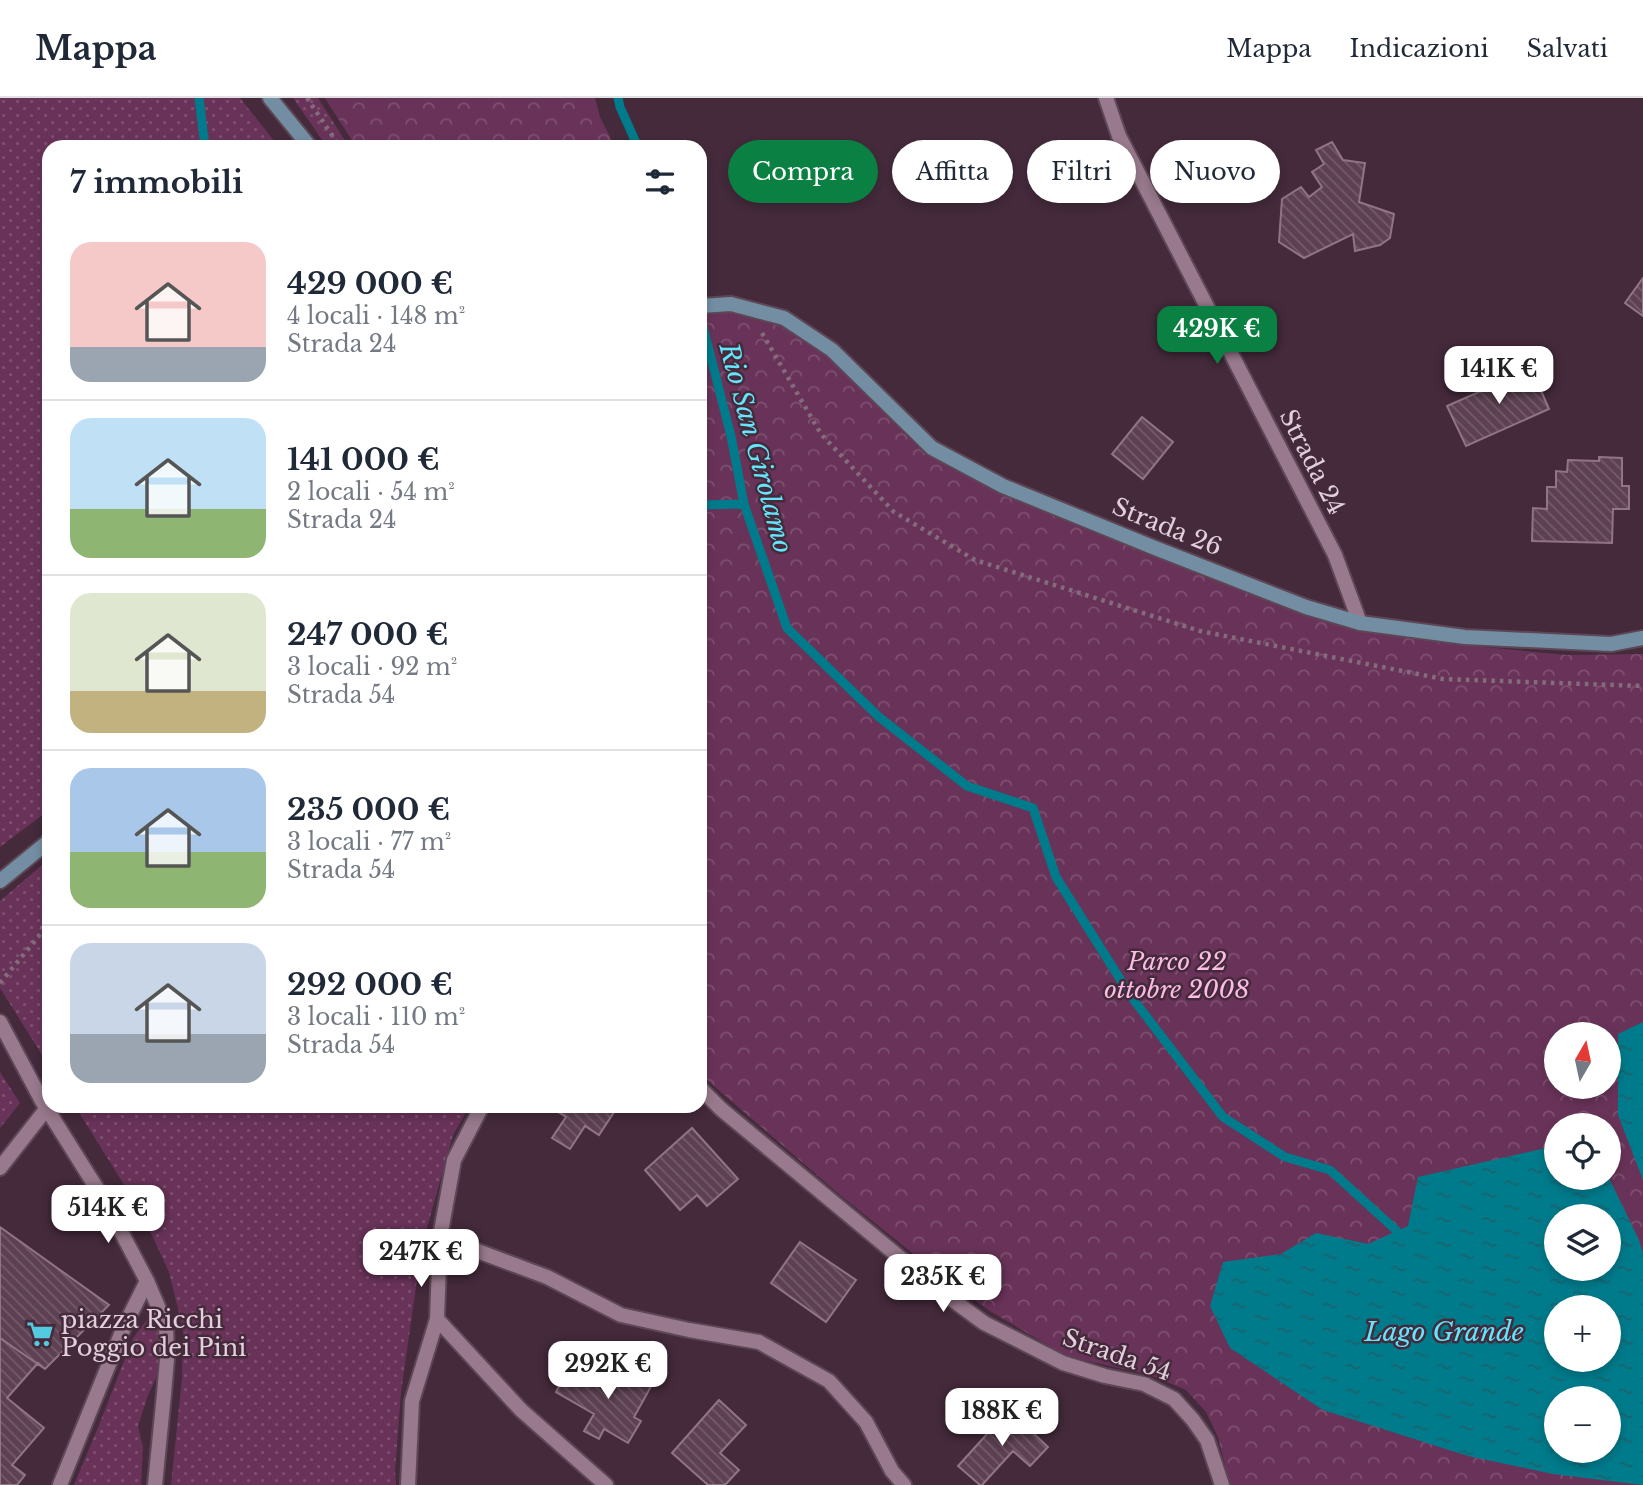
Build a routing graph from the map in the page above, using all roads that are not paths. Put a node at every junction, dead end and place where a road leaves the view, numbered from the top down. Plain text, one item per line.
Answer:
1 (270, 98) edge
2 (1106, 98) edge
3 (304, 140) edge
4 (707, 306) edge
5 (1360, 623) junction
6 (1643, 638) edge
7 (42, 847) edge
8 (0, 881) edge
9 (0, 1022) edge
10 (707, 1095) edge
11 (42, 1099) edge
12 (43, 1113) edge
13 (50, 1113) edge
14 (478, 1113) edge
15 (0, 1168) edge
16 (440, 1237) junction
17 (147, 1280) junction
18 (437, 1319) junction
19 (60, 1485) edge
20 (155, 1485) edge
21 (408, 1485) edge
22 (606, 1485) edge
23 (904, 1485) edge
24 (1222, 1485) edge

1 - 3 street
2 - 5 street, Strada 24
4 - 5 street, Strada 26
5 - 6 street, Strada 26
7 - 8 street
9 - 11 street
10 - 24 street, Strada 54
12 - 15 street
13 - 17 street
14 - 16 street
16 - 18 street
16 - 23 street
17 - 19 street
17 - 20 street
18 - 21 street
18 - 22 street

